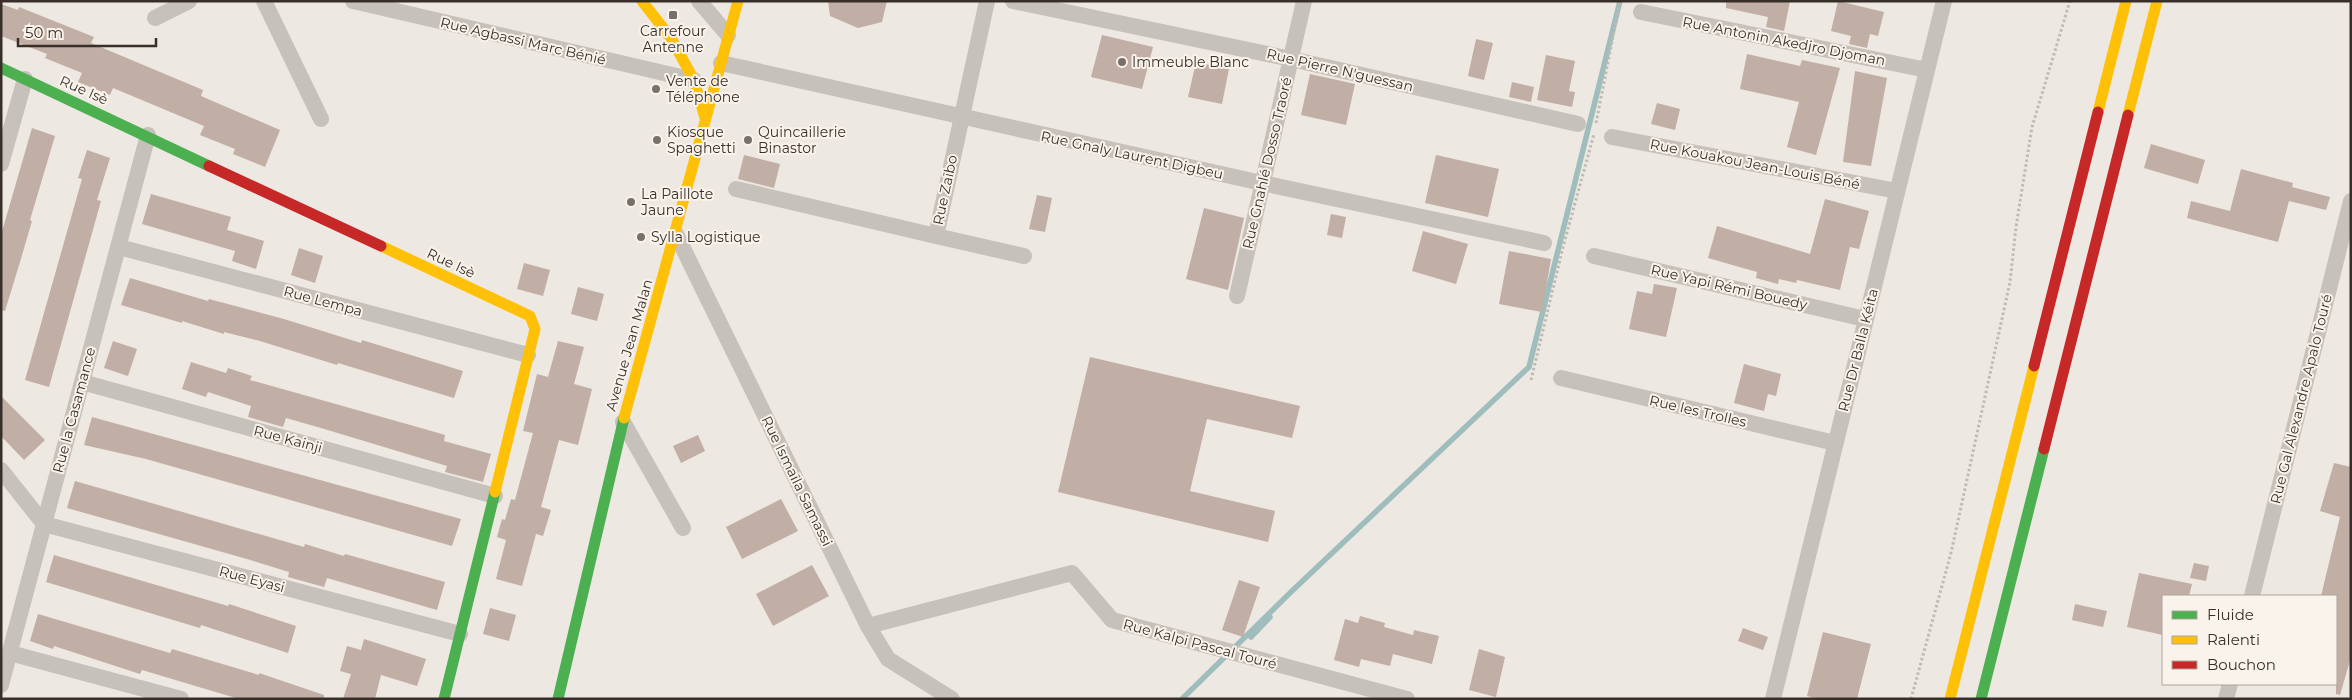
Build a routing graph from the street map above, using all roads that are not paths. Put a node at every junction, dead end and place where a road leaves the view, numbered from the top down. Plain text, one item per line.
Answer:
1 (190, 1) edge
2 (264, 1) edge
3 (353, 1) edge
4 (642, 1) edge
5 (699, 1) edge
6 (738, 1) edge
7 (987, 1) edge
8 (1013, 1) edge
9 (1304, 1) edge
10 (1944, 1) edge
11 (2126, 1) edge
12 (2157, 1) edge
13 (1641, 12) dead end
14 (155, 18) dead end
15 (728, 36) junction
16 (1291, 59) junction
17 (721, 63) junction
18 (1, 68) edge
19 (1927, 70) junction
20 (24, 80) junction
21 (694, 80) junction
22 (961, 117) junction
23 (705, 118) junction
24 (321, 119) dead end
25 (1578, 124) dead end
26 (148, 135) junction
27 (1612, 137) dead end
28 (1, 164) edge
29 (1262, 183) junction
30 (736, 189) dead end
31 (1897, 191) junction
32 (2351, 201) edge
33 (676, 234) junction
34 (936, 236) junction
35 (1544, 242) dead end
36 (119, 247) junction
37 (1024, 256) dead end
38 (1594, 256) dead end
39 (1237, 296) dead end
40 (1865, 319) junction
41 (528, 354) junction
42 (1560, 378) dead end
43 (82, 382) junction
44 (623, 422) junction
45 (1835, 443) junction
46 (1, 470) edge
47 (495, 496) junction
48 (44, 524) junction
49 (683, 528) dead end
50 (2252, 595) edge
51 (868, 626) junction
52 (460, 634) junction
53 (10, 653) junction
54 (1, 685) edge
55 (2230, 685) edge
56 (181, 699) edge
57 (444, 699) edge
58 (558, 699) edge
59 (952, 699) edge
60 (1407, 699) edge
61 (1773, 699) edge
62 (1950, 699) edge
63 (1981, 699) edge
64 (2226, 699) edge

1 - 14 street
2 - 24 street
3 - 21 street, Rue Agbassi Marc Bénié
4 - 21 main road
5 - 15 street
6 - 15 main road, Avenue Jean Malan
7 - 22 street, Rue Zaïbo
8 - 16 street, Rue Pierre N'guessan
9 - 16 street, Rue Gnahlé Dosso Traoré
10 - 19 street, Rue Dr Balla Kéita
11 - 62 main road
12 - 63 main road
13 - 19 street, Rue Antonin Akedjro Djoman
15 - 17 main road, Avenue Jean Malan
16 - 25 street, Rue Pierre N'guessan
16 - 29 street, Rue Gnahlé Dosso Traoré
17 - 22 street, Rue Gnaly Laurent Digbeu
17 - 23 main road, Avenue Jean Malan
18 - 20 main road, Rue Isè
19 - 31 street, Rue Dr Balla Kéita
20 - 26 main road, Rue Isè
20 - 28 street
21 - 23 main road
22 - 29 street, Rue Gnaly Laurent Digbeu
22 - 34 street, Rue Zaïbo
23 - 33 main road, Avenue Jean Malan
26 - 36 street, Rue la Casamance
26 - 41 main road, Rue Isè
27 - 31 street, Rue Kouakou Jean-Louis Béné
29 - 35 street, Rue Gnaly Laurent Digbeu
29 - 39 street, Rue Gnahlé Dosso Traoré
30 - 34 street, Rue Zaïbo
31 - 40 street, Rue Dr Balla Kéita
32 - 50 street, Rue Gal Alexandre Apalo Touré
33 - 44 main road, Avenue Jean Malan
33 - 51 street, Rue Ismaïla Samassi
34 - 37 street
36 - 41 street, Rue Lempa
36 - 43 street, Rue la Casamance
38 - 40 street, Rue Yapi Rémi Bouedy
40 - 45 street, Rue Dr Balla Kéita
41 - 47 main road, Rue Isè
42 - 45 street, Rue les Trolles
43 - 47 street, Rue Kainji
43 - 48 street, Rue la Casamance
44 - 49 street
44 - 58 main road, Avenue Jean Malan
45 - 61 street, Rue Dr Balla Kéita
46 - 48 street
47 - 52 main road, Rue Isè
48 - 52 street, Rue Eyasi
48 - 53 street, Rue la Casamance
51 - 59 street, Rue Ismaïla Samassi
51 - 60 street, Rue Kalpi Pascal Touré
52 - 57 main road, Rue Isè
53 - 54 street, Rue la Casamance
53 - 56 street
55 - 64 street

